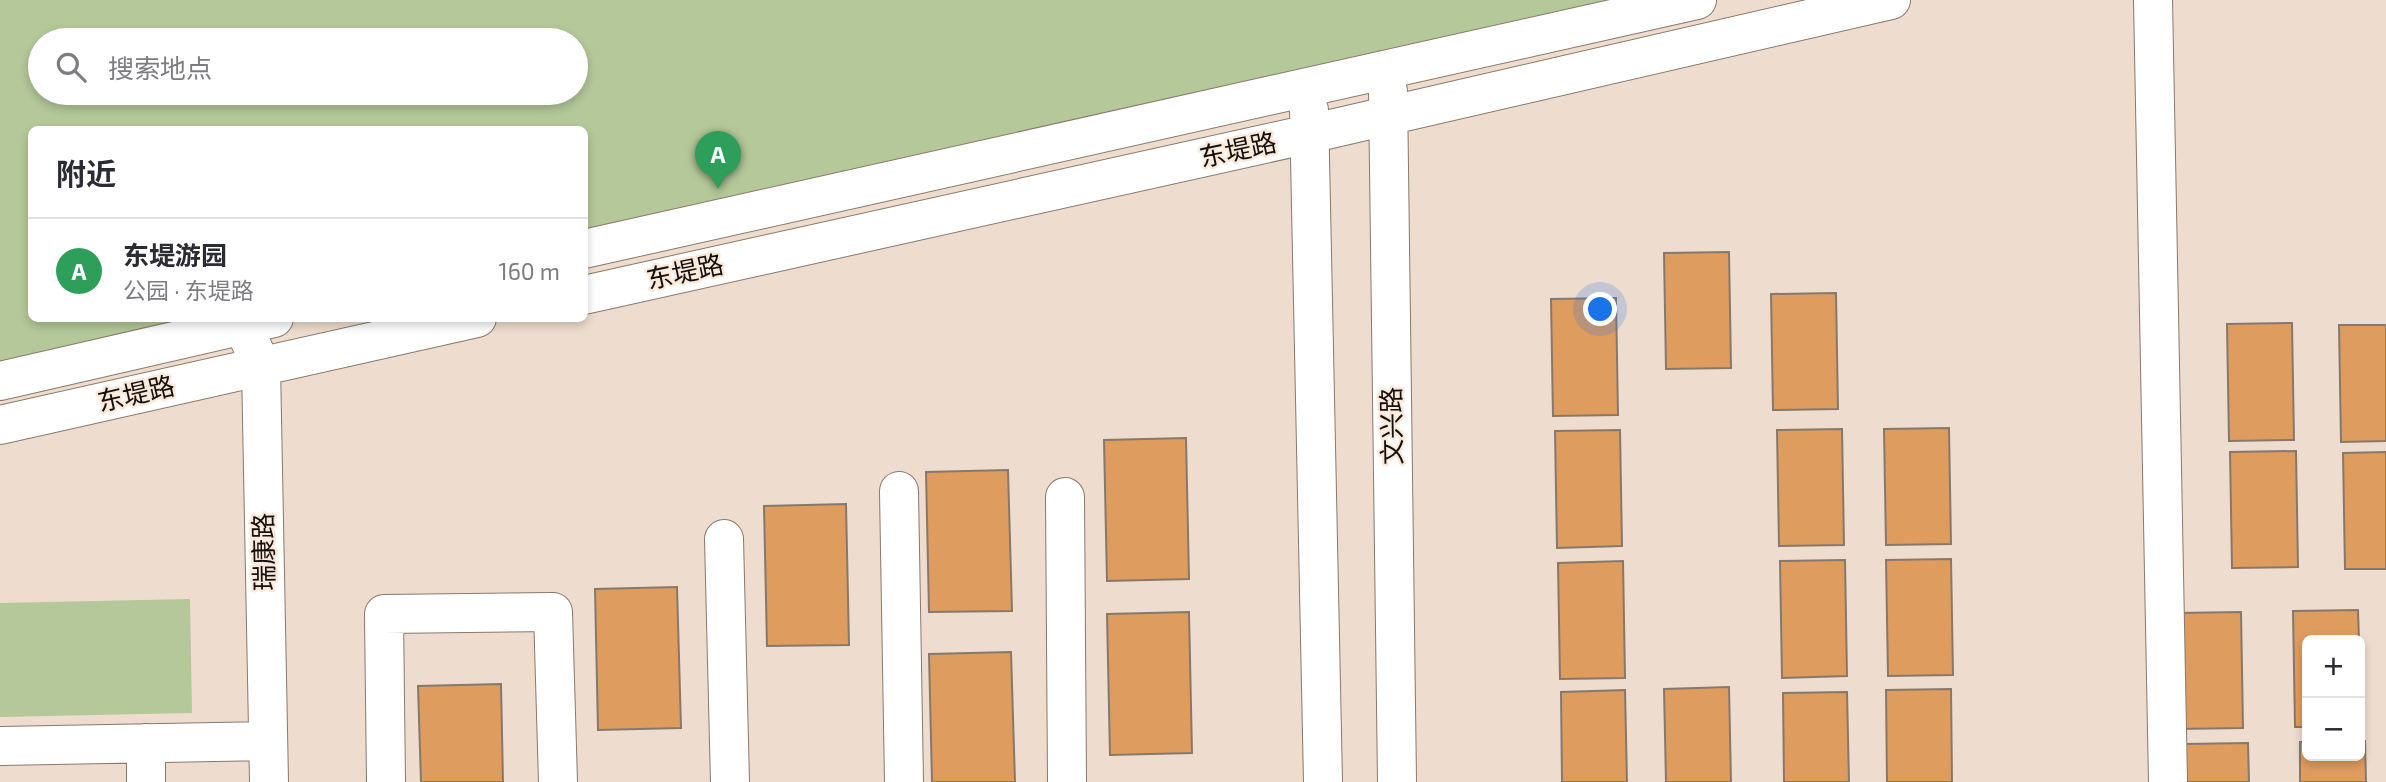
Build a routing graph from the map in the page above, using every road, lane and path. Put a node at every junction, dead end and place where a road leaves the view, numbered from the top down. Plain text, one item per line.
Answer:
1 (1696, 0) edge
2 (1891, 0) edge
3 (2153, 0) edge
4 (1388, 69) junction
5 (1308, 87) junction
6 (1387, 116) junction
7 (1309, 134) junction
8 (588, 248) edge
9 (588, 294) edge
10 (259, 322) edge
11 (459, 322) edge
12 (261, 366) junction
13 (0, 381) edge
14 (0, 425) edge
15 (899, 491) dead end
16 (1065, 497) dead end
17 (724, 539) dead end
18 (267, 741) junction
19 (146, 743) junction
20 (0, 746) edge
21 (146, 782) edge
22 (269, 782) edge
23 (386, 782) edge
24 (558, 782) edge
25 (730, 782) edge
26 (904, 782) edge
27 (1068, 782) edge
28 (1323, 782) edge
29 (1397, 782) edge
30 (2168, 782) edge

1 - 4 main road
2 - 6 main road, 东堤路
3 - 30 main road
4 - 5 main road
4 - 6 main road, 文兴路
5 - 7 main road
5 - 8 main road
6 - 7 main road, 东堤路
6 - 29 main road, 文兴路
7 - 9 main road, 东堤路
7 - 28 main road
10 - 12 main road, 瑞康路
10 - 13 main road
11 - 12 main road, 东堤路
12 - 14 main road, 东堤路
12 - 18 main road, 瑞康路
15 - 26 main road
16 - 27 main road
17 - 25 main road
18 - 19 main road
18 - 22 main road, 瑞康路
19 - 20 main road
19 - 21 main road
23 - 24 main road

